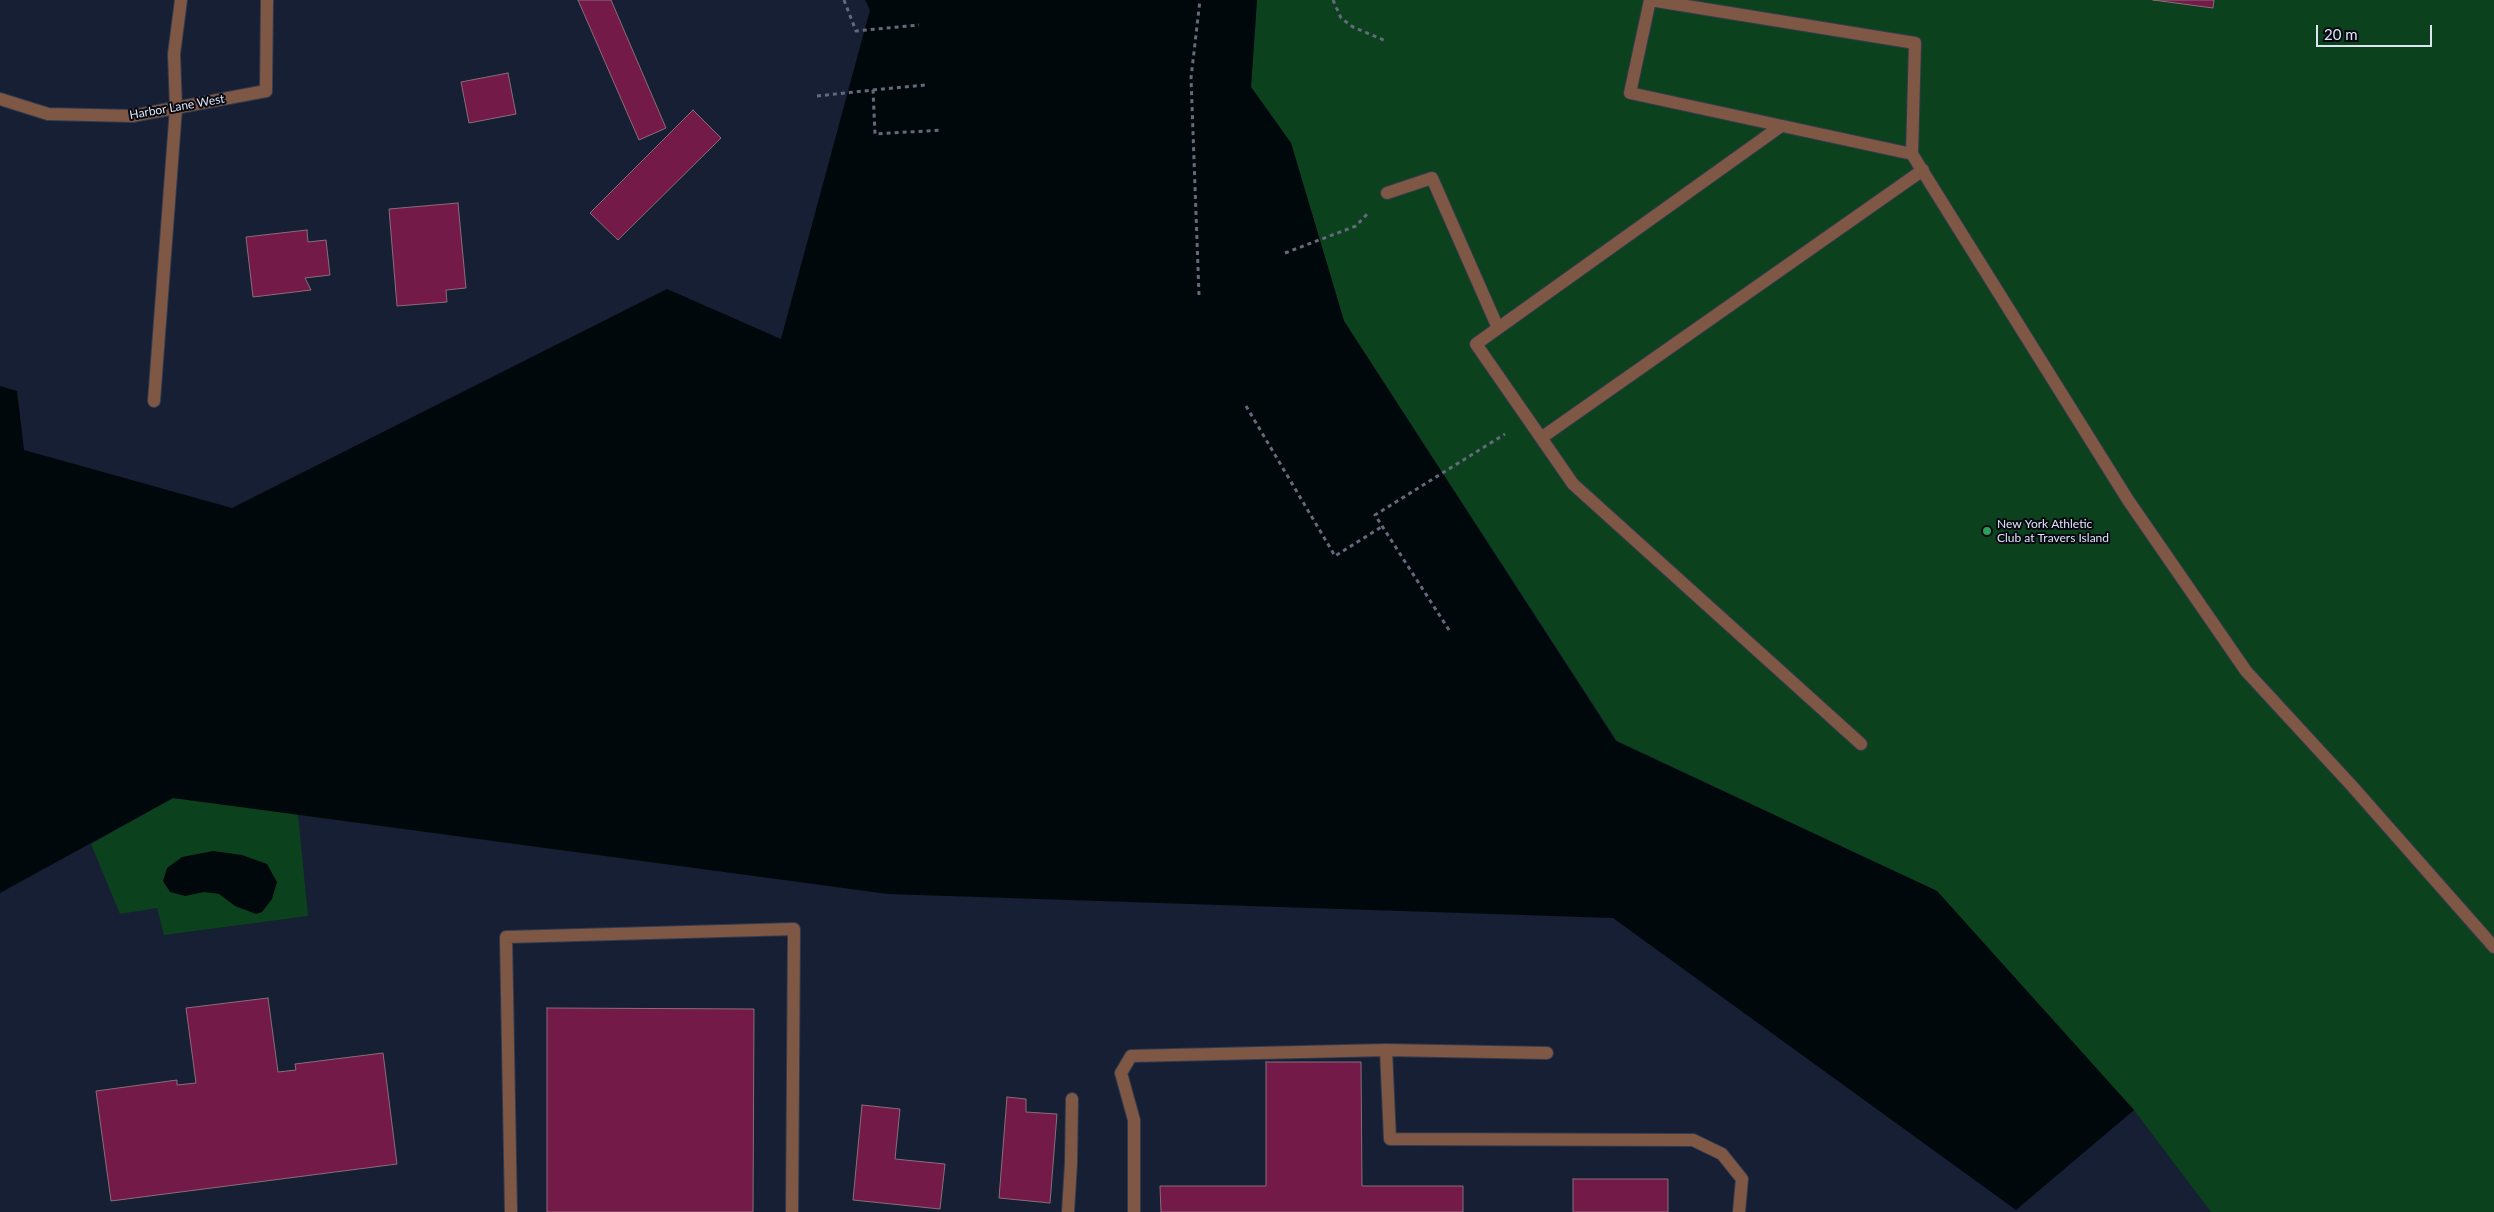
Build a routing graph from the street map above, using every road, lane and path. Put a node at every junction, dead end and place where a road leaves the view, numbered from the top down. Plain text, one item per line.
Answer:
1 (181, 0) edge
2 (267, 0) edge
3 (844, 0) edge
4 (1200, 0) edge
5 (1333, 0) edge
6 (919, 26) dead end
7 (1386, 41) dead end
8 (925, 85) dead end
9 (873, 90) junction
10 (817, 96) dead end
11 (0, 100) edge
12 (176, 108) junction
13 (1781, 126) junction
14 (942, 130) dead end
15 (1912, 154) junction
16 (1923, 170) junction
17 (1387, 193) dead end
18 (1356, 226) dead end
19 (1285, 253) dead end
20 (1199, 296) dead end
21 (1498, 328) junction
22 (154, 401) dead end
23 (1246, 406) dead end
24 (1528, 420) junction
25 (1541, 438) junction
26 (1383, 526) junction
27 (1449, 630) dead end
28 (1861, 744) dead end
29 (2494, 947) edge
30 (1386, 1050) junction
31 (1547, 1053) dead end
32 (1072, 1099) dead end
33 (511, 1212) edge
34 (792, 1212) edge
35 (1068, 1212) edge
36 (1134, 1212) edge
37 (1739, 1212) edge

1 - 12 street
2 - 12 street, Harbor Lane West
3 - 6 path
4 - 20 path
5 - 7 path
8 - 9 path
9 - 10 path
9 - 14 path
11 - 12 street, Harbor Lane West
12 - 22 street
13 - 15 street
13 - 15 street
13 - 21 street
15 - 16 street
16 - 25 street
16 - 29 street
17 - 21 street
18 - 19 path
21 - 24 street
23 - 26 path
24 - 25 street
24 - 26 path
25 - 28 street
26 - 27 path
30 - 31 street
30 - 36 street
30 - 37 street
32 - 35 street
33 - 34 street

